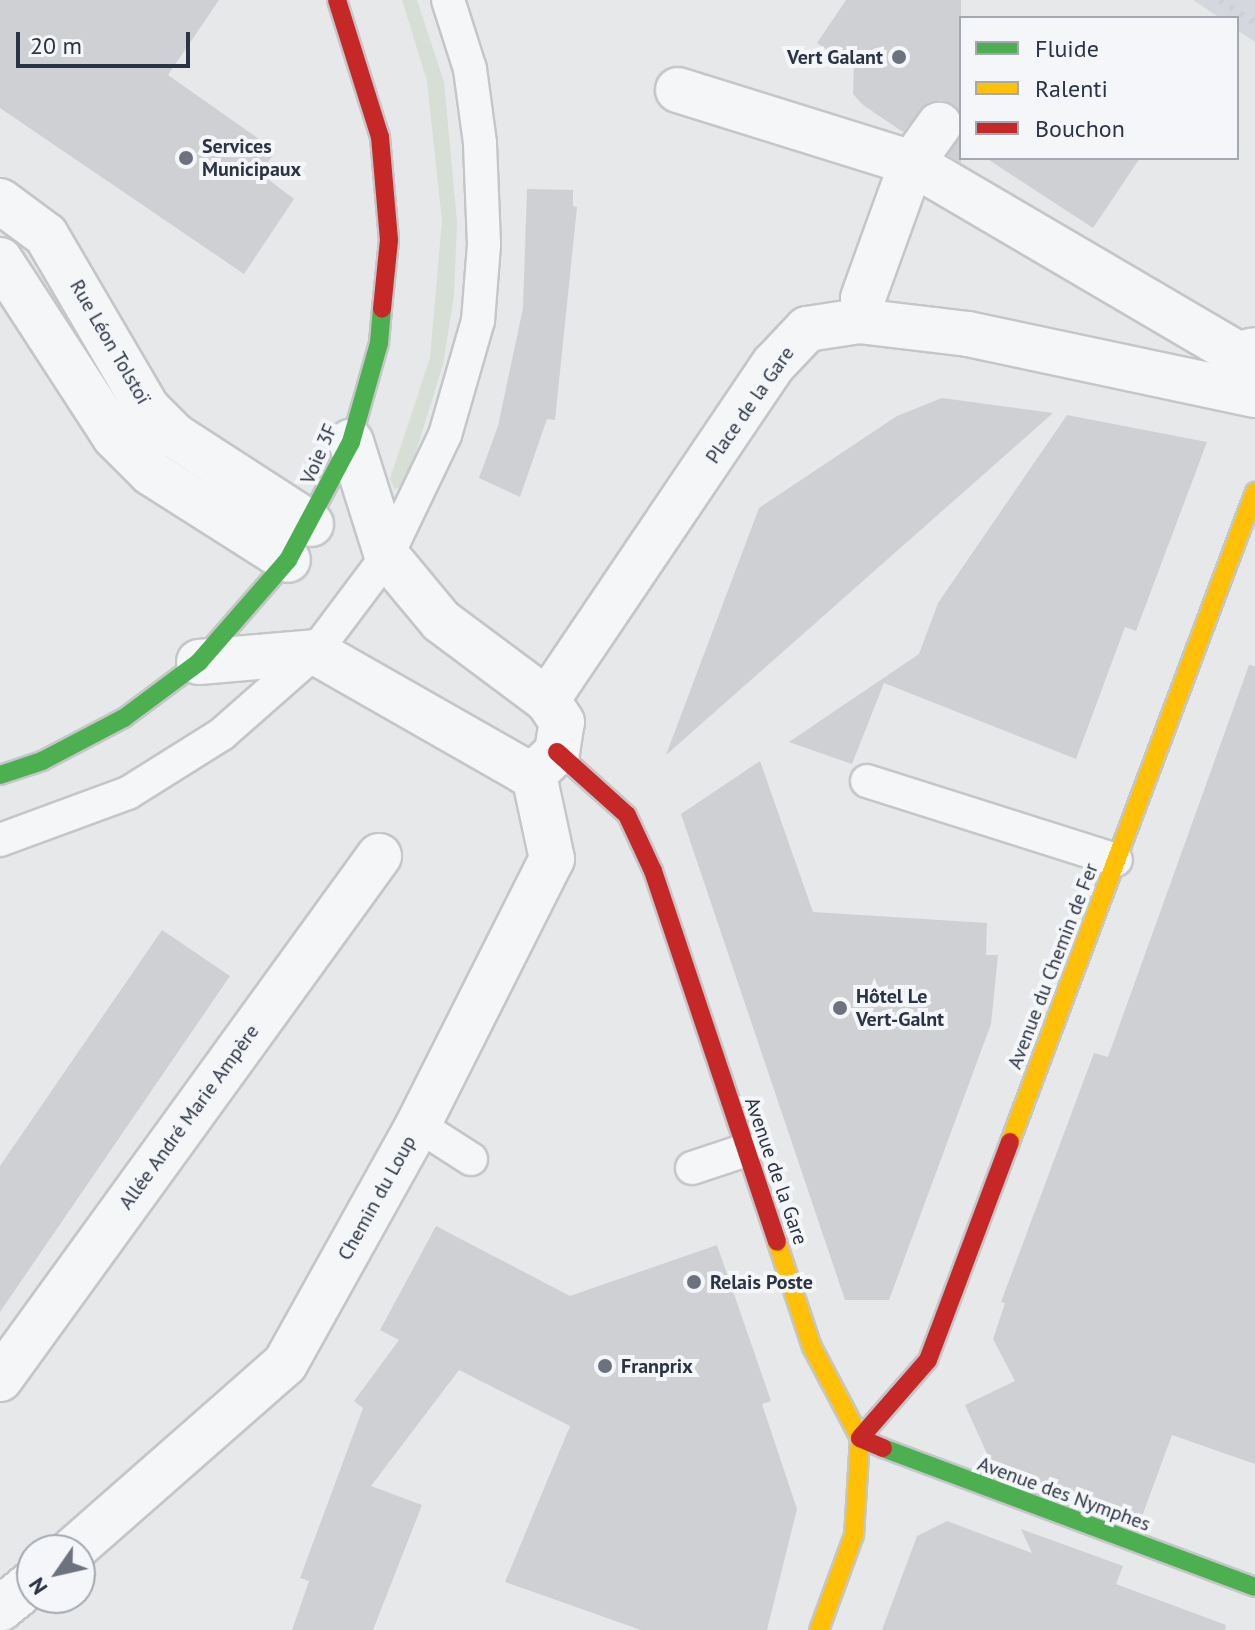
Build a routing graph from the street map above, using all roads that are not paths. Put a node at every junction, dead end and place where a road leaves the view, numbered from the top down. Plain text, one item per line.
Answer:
1 (337, 0) edge
2 (448, 0) edge
3 (678, 90) dead end
4 (939, 125) dead end
5 (912, 163) junction
6 (0, 201) edge
7 (0, 260) edge
8 (863, 298) dead end
9 (1245, 368) edge
10 (351, 442) junction
11 (1255, 492) edge
12 (300, 542) junction
13 (387, 556) junction
14 (315, 652) junction
15 (199, 662) junction
16 (547, 700) junction
17 (545, 761) junction
18 (0, 775) edge
19 (867, 781) dead end
20 (0, 840) edge
21 (379, 856) dead end
22 (1116, 860) junction
23 (418, 1125) junction
24 (746, 1150) junction
25 (471, 1159) dead end
26 (692, 1168) dead end
27 (0, 1379) edge
28 (860, 1438) junction
29 (91, 1534) edge
30 (1255, 1587) edge
31 (16, 1596) edge
32 (0, 1609) edge
33 (819, 1630) edge

1 - 10 street, Voie 3F
2 - 13 lane
3 - 5 street
4 - 5 street
5 - 8 street
5 - 9 street
6 - 12 street, Rue Léon Tolstoï
7 - 12 street
9 - 16 street, Place de la Gare
10 - 12 street, Voie 3F
10 - 13 street
11 - 22 street, Avenue du Chemin de Fer
12 - 15 street, Voie 3F
13 - 14 lane
13 - 16 street
14 - 15 street
14 - 17 street
14 - 20 lane
15 - 18 street, Voie 3F
16 - 17 street
17 - 23 street, Chemin du Loup
17 - 24 street, Avenue de la Gare
19 - 22 lane
21 - 27 street, Allée André Marie Ampère
22 - 28 street, Avenue du Chemin de Fer
23 - 25 lane
23 - 29 street, Chemin du Loup
24 - 26 lane
24 - 28 street, Avenue de la Gare
28 - 30 street, Avenue des Nymphes
28 - 33 street
31 - 32 street

